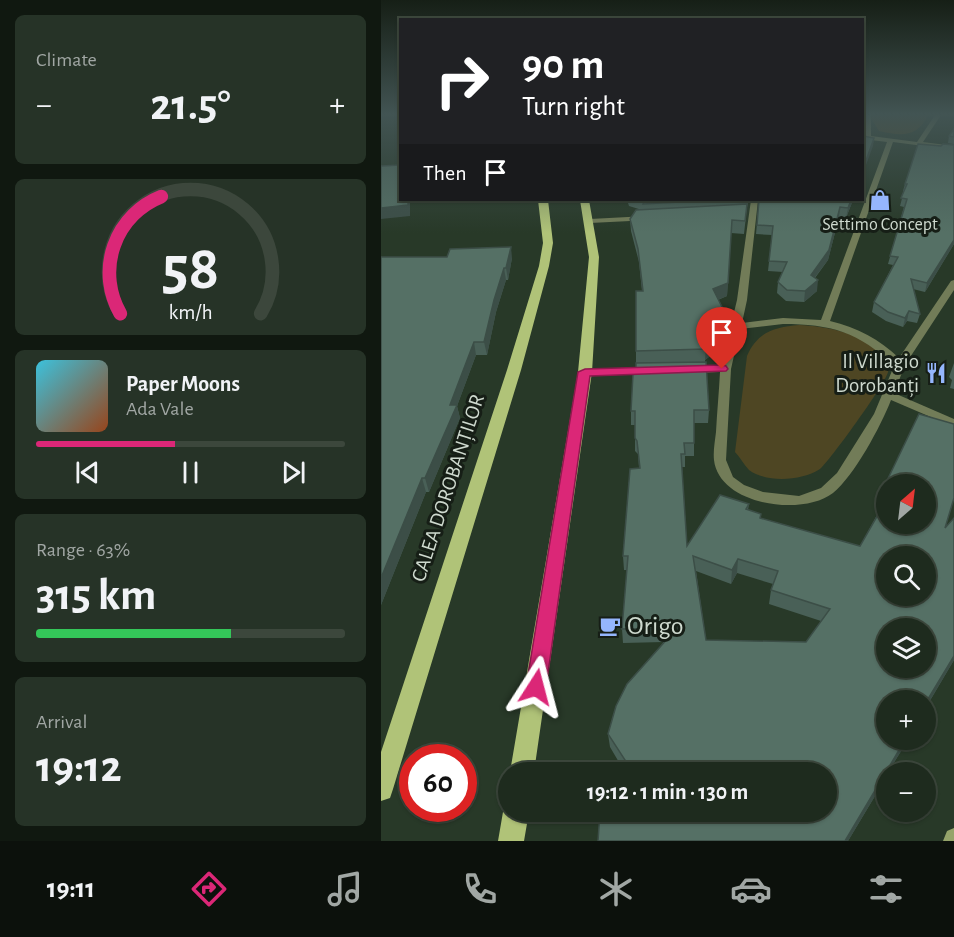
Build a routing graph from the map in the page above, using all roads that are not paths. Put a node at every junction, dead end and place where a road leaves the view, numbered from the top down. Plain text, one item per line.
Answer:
1 (886, 154) edge
2 (543, 201) edge
3 (584, 201) edge
4 (749, 208) edge
5 (652, 218) edge
6 (590, 221) junction
7 (954, 283) edge
8 (825, 322) junction
9 (738, 326) junction
10 (900, 365) junction
11 (726, 369) junction
12 (585, 372) junction
13 (889, 395) junction
14 (954, 423) edge
15 (524, 762) edge
16 (381, 789) edge
17 (514, 822) edge
18 (511, 841) edge

1 - 8 street
2 - 16 main road, CALEA DOROBANȚILOR
3 - 6 main road
4 - 9 street
5 - 6 street
6 - 12 main road
7 - 10 street
8 - 9 street
8 - 10 street
9 - 11 street
10 - 13 street
11 - 12 street
11 - 13 street
12 - 15 main road
13 - 14 street
17 - 18 main road

